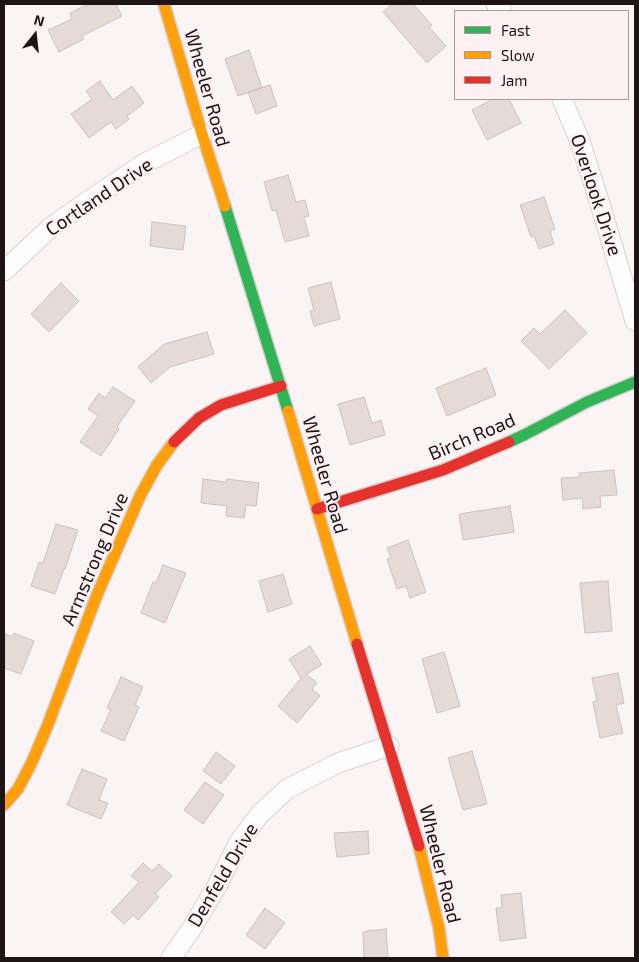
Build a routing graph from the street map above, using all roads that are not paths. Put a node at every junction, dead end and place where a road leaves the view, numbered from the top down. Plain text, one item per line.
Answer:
1 (164, 4) edge
2 (562, 100) edge
3 (202, 134) junction
4 (4, 271) edge
5 (635, 321) edge
6 (635, 382) edge
7 (281, 386) junction
8 (317, 509) junction
9 (389, 746) junction
10 (4, 805) edge
11 (171, 958) edge
12 (443, 958) edge

1 - 3 street, Wheeler Road
2 - 5 street, Overlook Drive
3 - 4 street, Cortland Drive
3 - 7 street, Wheeler Road
6 - 8 street, Birch Road
7 - 8 street, Wheeler Road
7 - 10 street, Armstrong Drive
8 - 9 street, Wheeler Road
9 - 11 street, Denfeld Drive
9 - 12 street, Wheeler Road

